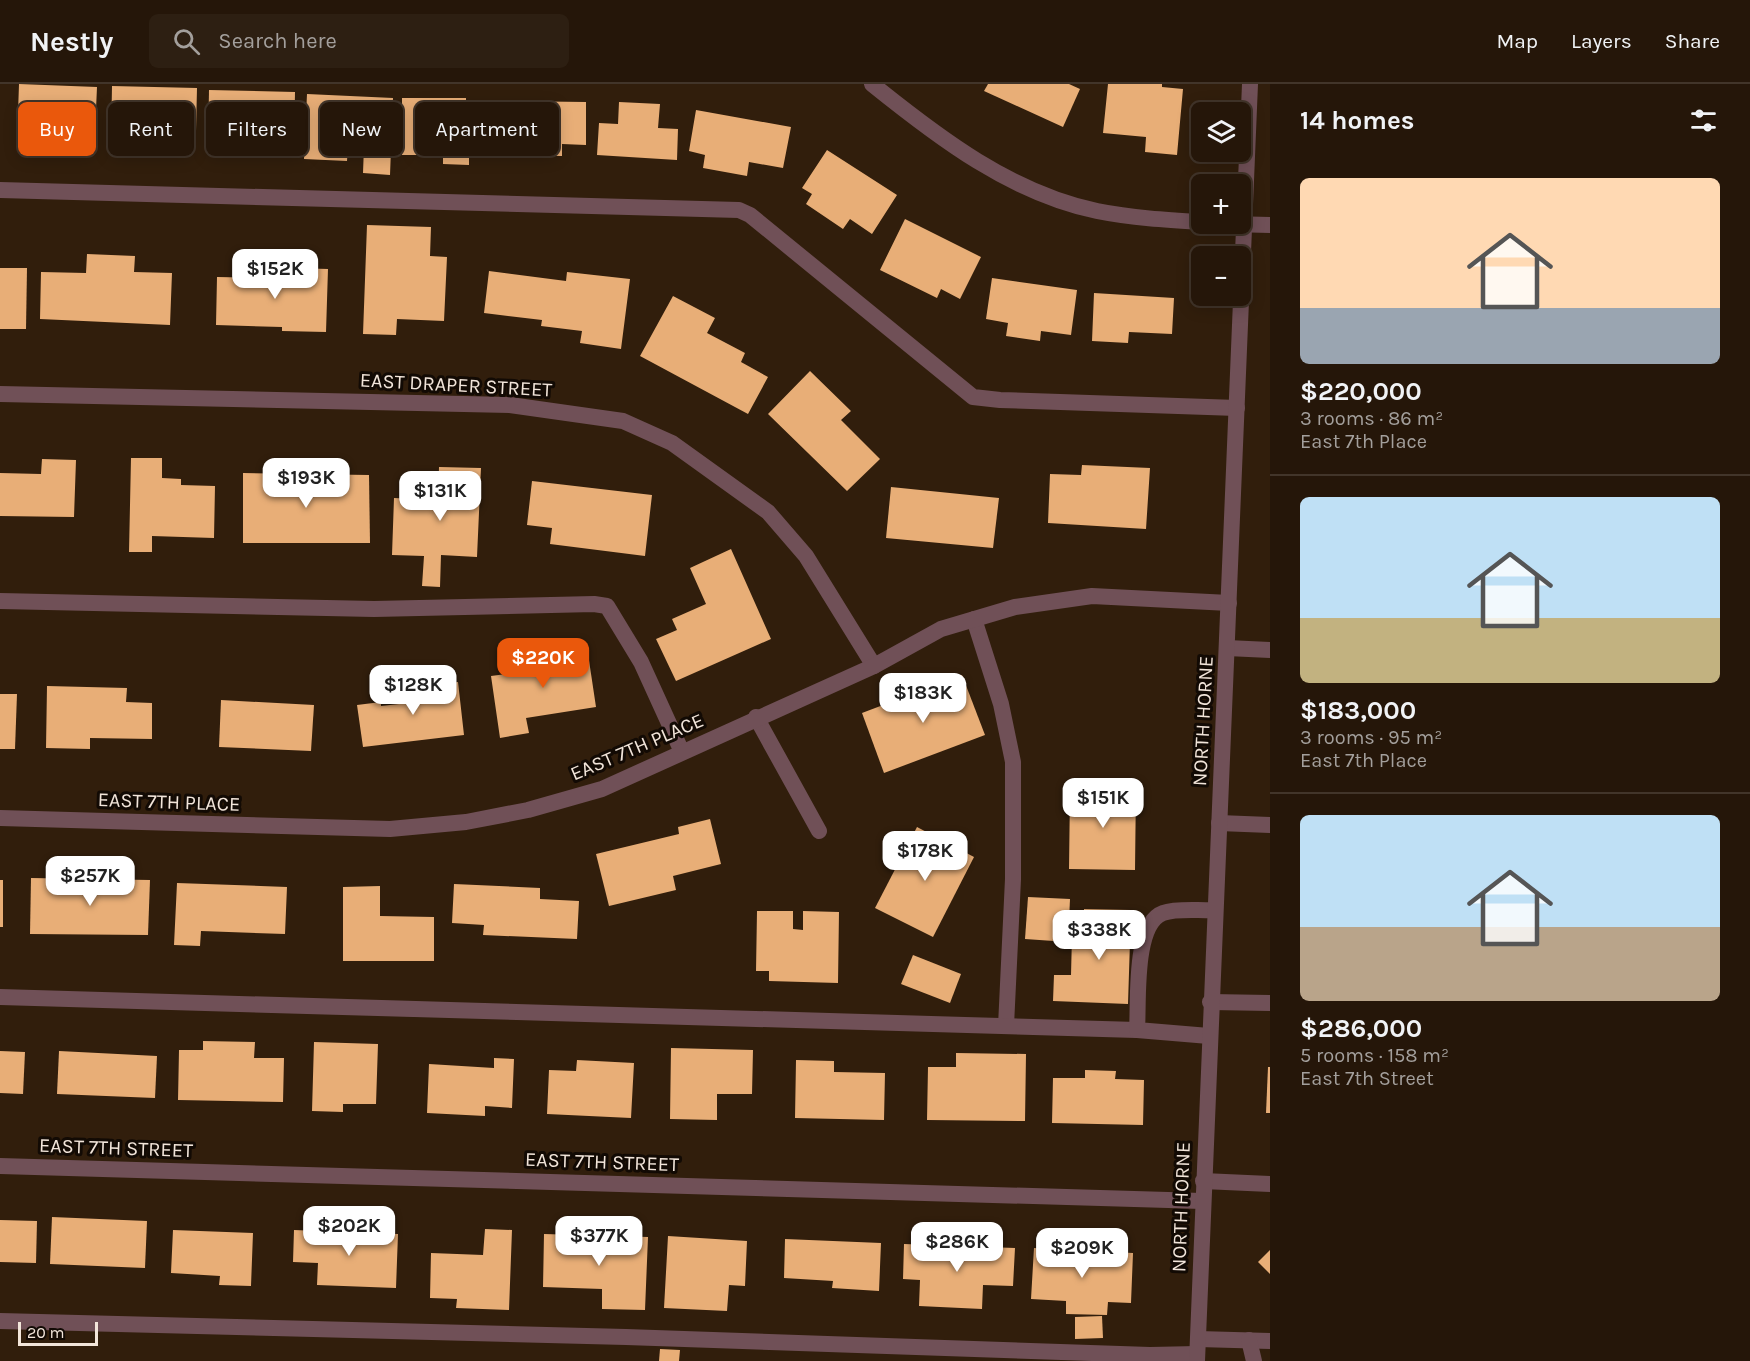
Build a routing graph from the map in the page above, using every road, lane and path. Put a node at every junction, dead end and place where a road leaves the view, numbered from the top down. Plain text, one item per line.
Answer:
1 (872, 84) edge
2 (1250, 84) edge
3 (1242, 174) edge
4 (0, 190) edge
5 (1191, 221) edge
6 (1251, 224) edge
7 (1270, 225) edge
8 (1237, 234) edge
9 (0, 394) edge
10 (1237, 408) junction
11 (0, 601) edge
12 (1229, 603) junction
13 (974, 619) junction
14 (1227, 648) junction
15 (1270, 650) edge
16 (874, 666) junction
17 (756, 717) junction
18 (682, 752) junction
19 (0, 818) edge
20 (1219, 824) junction
21 (1270, 825) edge
22 (819, 831) dead end
23 (1214, 910) junction
24 (0, 997) edge
25 (1210, 1002) junction
26 (1270, 1003) edge
27 (1006, 1026) junction
28 (1137, 1030) junction
29 (1209, 1036) junction
30 (0, 1166) edge
31 (1203, 1181) junction
32 (1270, 1184) edge
33 (1202, 1201) junction
34 (0, 1321) edge
35 (1249, 1340) junction
36 (1270, 1341) edge
37 (1197, 1351) edge
38 (1254, 1361) edge

1 - 5 street
2 - 3 street, NORTH HORNE
4 - 10 street
6 - 7 street
8 - 10 street, NORTH HORNE
9 - 16 street, EAST DRAPER STREET
10 - 12 street, NORTH HORNE
11 - 18 street
12 - 13 street, EAST 7TH PLACE
12 - 14 street, NORTH HORNE
13 - 16 street, EAST 7TH PLACE
13 - 27 street
14 - 15 street
14 - 20 street, NORTH HORNE
16 - 17 street, EAST 7TH PLACE
17 - 18 street, EAST 7TH PLACE
17 - 22 street
18 - 19 street, EAST 7TH PLACE
20 - 21 street
20 - 23 street, NORTH HORNE
23 - 25 street, NORTH HORNE
23 - 28 street
24 - 27 street
25 - 26 street
25 - 29 street, NORTH HORNE
27 - 28 street
28 - 29 street
29 - 31 street, NORTH HORNE
30 - 33 street, EAST 7TH STREET
31 - 32 street
31 - 33 street, NORTH HORNE
33 - 37 street, NORTH HORNE
34 - 37 street
35 - 36 street
35 - 37 street
35 - 38 street

